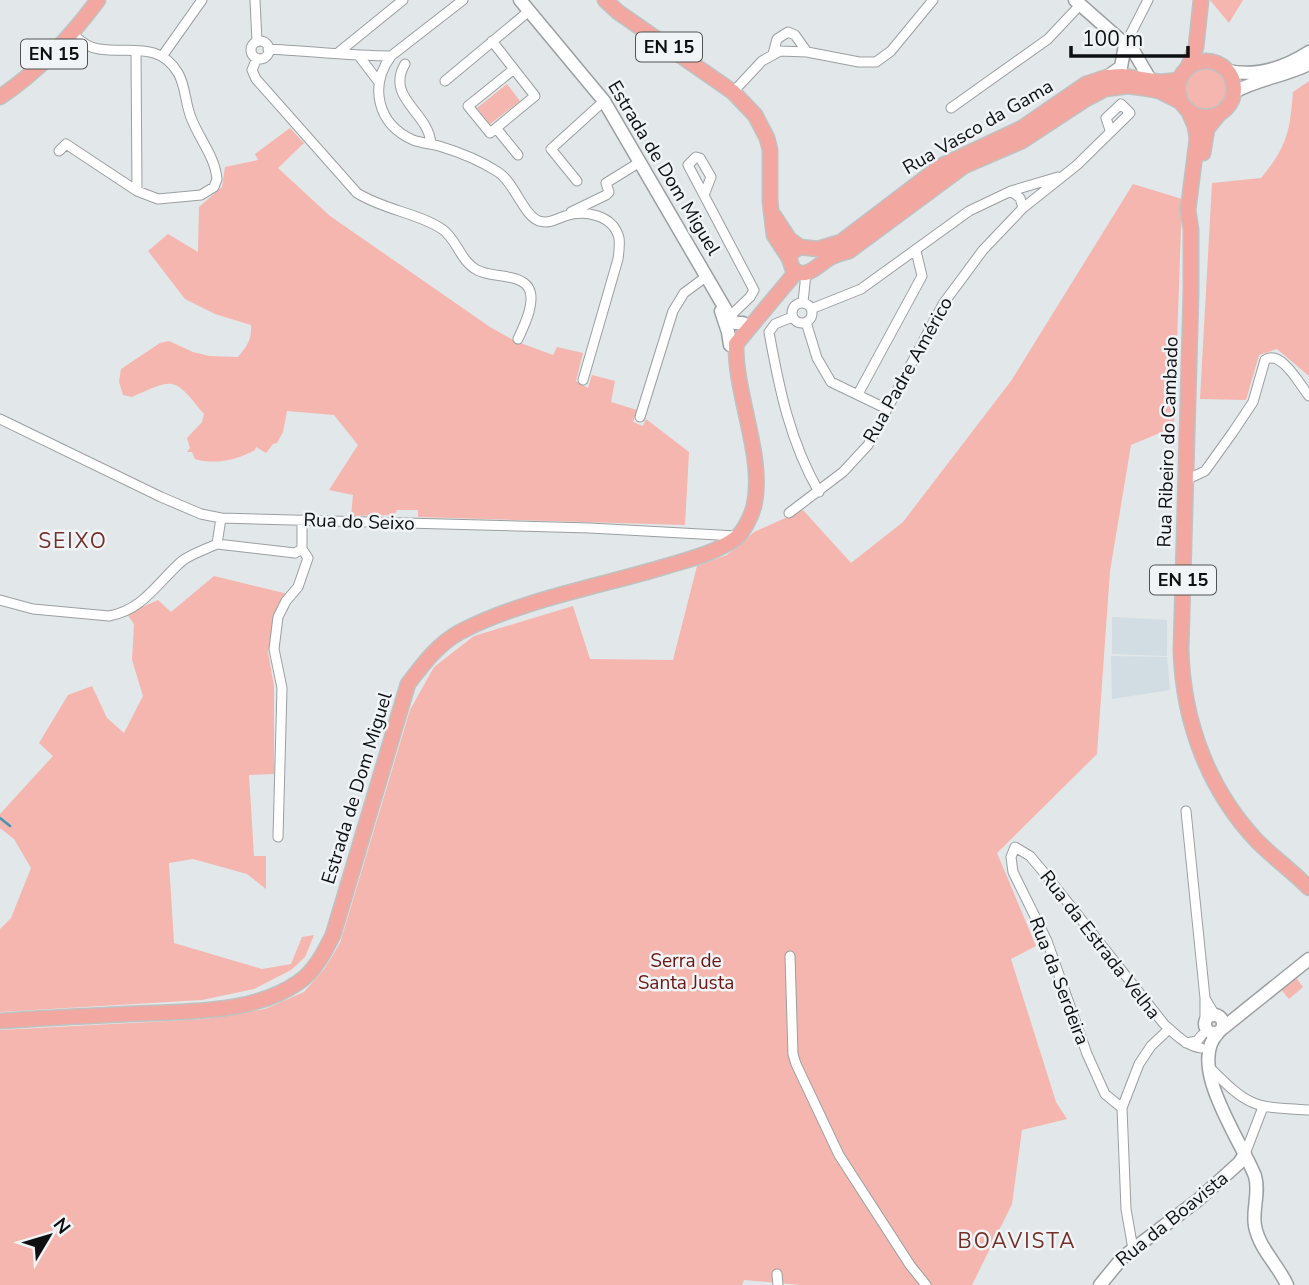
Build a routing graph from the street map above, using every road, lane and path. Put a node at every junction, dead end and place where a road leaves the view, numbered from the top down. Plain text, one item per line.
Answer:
1 (98, 0) edge
2 (202, 0) edge
3 (255, 0) edge
4 (403, 0) edge
5 (463, 0) edge
6 (520, 0) edge
7 (605, 0) edge
8 (933, 0) edge
9 (1148, 0) edge
10 (1201, 2) edge
11 (1077, 3) edge
12 (529, 10) junction
13 (71, 33) junction
14 (492, 41) junction
15 (257, 42) junction
16 (1125, 45) junction
17 (268, 49) junction
18 (136, 51) junction
19 (339, 52) junction
20 (807, 52) junction
21 (1309, 52) edge
22 (773, 54) junction
23 (163, 55) junction
24 (359, 56) junction
25 (391, 56) junction
26 (257, 58) junction
27 (405, 64) dead end
28 (1309, 64) edge
29 (1188, 67) junction
30 (1223, 68) junction
31 (514, 69) junction
32 (1107, 76) junction
33 (1143, 79) junction
34 (1179, 80) junction
35 (378, 81) junction
36 (445, 81) dead end
37 (733, 92) junction
38 (1234, 92) junction
39 (0, 97) edge
40 (604, 101) junction
41 (1184, 106) junction
42 (951, 108) dead end
43 (1219, 114) junction
44 (496, 128) junction
45 (1110, 130) dead end
46 (431, 144) junction
47 (59, 151) dead end
48 (518, 155) dead end
49 (640, 162) junction
50 (1060, 176) junction
51 (577, 181) dead end
52 (137, 191) junction
53 (1012, 191) junction
54 (704, 195) dead end
55 (1023, 208) junction
56 (566, 216) junction
57 (1191, 230) junction
58 (916, 251) junction
59 (801, 262) junction
60 (707, 276) junction
61 (807, 306) junction
62 (792, 317) junction
63 (733, 320) junction
64 (806, 322) junction
65 (519, 339) dead end
66 (583, 380) dead end
67 (740, 388) junction
68 (858, 394) junction
69 (1309, 396) edge
70 (887, 409) junction
71 (640, 417) dead end
72 (0, 419) edge
73 (1186, 481) junction
74 (820, 492) junction
75 (789, 513) dead end
76 (221, 518) junction
77 (302, 520) junction
78 (739, 536) junction
79 (216, 544) junction
80 (302, 549) junction
81 (0, 600) edge
82 (1186, 811) dead end
83 (278, 837) dead end
84 (1015, 847) joint
85 (1292, 871) junction
86 (1309, 878) edge
87 (1309, 887) edge
88 (1309, 951) edge
89 (790, 956) dead end
90 (1309, 959) edge
91 (1292, 971) junction
92 (0, 1021) edge
93 (1169, 1029) junction
94 (1207, 1036) junction
95 (1263, 1107) junction
96 (1122, 1108) junction
97 (1309, 1110) edge
98 (1245, 1154) junction
99 (1133, 1249) junction
100 (777, 1275) dead end
101 (778, 1285) edge
102 (926, 1285) edge
103 (1100, 1285) edge
104 (1287, 1285) edge

1 - 13 main road, EN 15
2 - 23 street
3 - 15 street
4 - 19 street
5 - 25 street
6 - 12 street, Estrada de Dom Miguel
7 - 37 main road, EN 15
8 - 20 street
9 - 16 street
10 - 29 main road
10 - 30 main road
11 - 16 street
11 - 42 street
12 - 14 street
12 - 40 street, Estrada de Dom Miguel
13 - 18 street
13 - 39 main road, EN 15
14 - 31 street
14 - 36 street
15 - 17 street
15 - 26 street
16 - 32 street
16 - 33 street
17 - 19 street
17 - 26 street
18 - 23 street
18 - 52 street
19 - 24 street
20 - 22 street
20 - 22 street
21 - 30 street
22 - 37 street
23 - 52 street
24 - 25 street
24 - 35 street
25 - 35 street
26 - 65 street
27 - 46 street
28 - 38 street
29 - 30 main road
29 - 34 main road
30 - 38 main road
31 - 44 street
31 - 44 street
32 - 33 main road, Rua Vasco da Gama
32 - 59 main road, Rua Vasco da Gama
33 - 34 main road, Rua Vasco da Gama
33 - 41 main road, Rua Vasco da Gama
33 - 59 main road, Rua Vasco da Gama
34 - 41 main road
35 - 46 street
37 - 59 main road, EN 15
38 - 43 main road
40 - 49 street, Estrada de Dom Miguel
40 - 51 street
41 - 43 main road
41 - 57 main road, Rua Ribeiro do Cambado / EN 15
43 - 57 main road, Rua Ribeiro do Cambado / EN 15
44 - 48 street
45 - 50 street, Rua Padre Américo
46 - 56 street
47 - 52 street
49 - 56 street
49 - 60 street, Estrada de Dom Miguel
50 - 53 street
50 - 55 street, Rua Padre Américo
53 - 55 street
53 - 58 street
54 - 63 street
55 - 70 street, Rua Padre Américo
56 - 66 street
57 - 73 main road, Rua Ribeiro do Cambado / EN 15
58 - 61 street
58 - 68 street
59 - 61 street
59 - 63 main road
59 - 67 main road
60 - 63 street, Estrada de Dom Miguel
60 - 71 street
61 - 62 street
61 - 64 street
62 - 64 street
62 - 74 street
63 - 67 main road
64 - 68 street
67 - 78 main road
68 - 70 street
69 - 73 street
70 - 74 street, Rua Padre Américo
72 - 76 street, Rua do Seixo
73 - 85 main road, Rua Ribeiro do Cambado / EN 15
74 - 75 street, Rua Padre Américo
76 - 77 street, Rua do Seixo
76 - 79 street
77 - 78 street, Rua do Seixo
77 - 80 street
78 - 92 main road, Estrada de Dom Miguel
79 - 80 street
79 - 81 street
80 - 83 street
82 - 94 street
84 - 93 street, Rua da Estrada Velha
84 - 96 street, Rua da Serdeira
85 - 86 main road, EN 15
85 - 87 main road, EN 15
88 - 91 street
89 - 102 street
90 - 91 street
91 - 94 street
93 - 94 street, Rua da Estrada Velha
93 - 96 street
94 - 95 street
94 - 98 street, Rua da Boavista
95 - 97 street
95 - 98 street, Rua da Boavista
96 - 99 street
98 - 99 street, Rua da Boavista
98 - 104 street
99 - 103 street, Rua da Boavista
100 - 101 street

